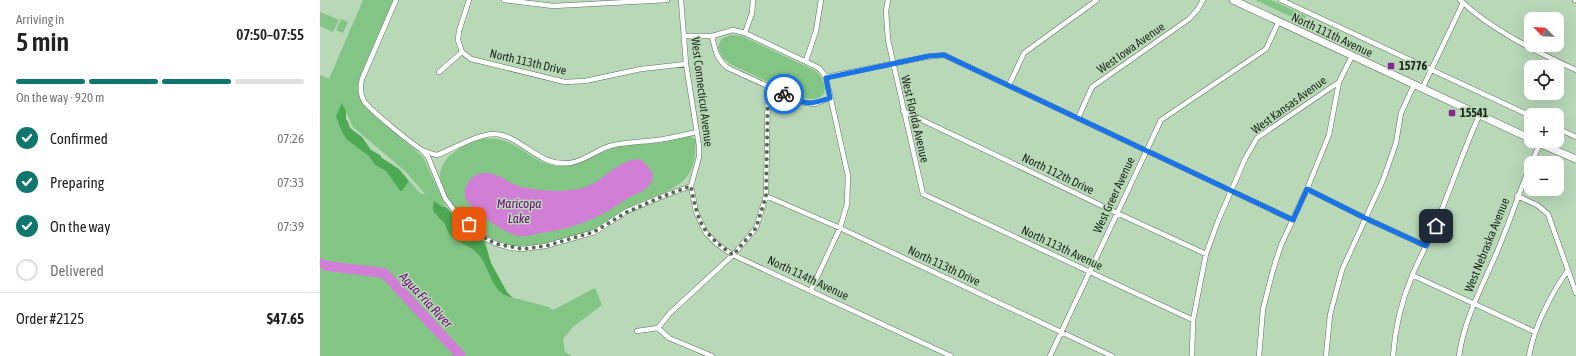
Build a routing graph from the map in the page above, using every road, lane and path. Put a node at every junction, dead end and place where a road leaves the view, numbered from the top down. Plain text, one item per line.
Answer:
1 (396, 0) edge
2 (468, 0) edge
3 (504, 0) edge
4 (667, 0) edge
5 (681, 0) edge
6 (753, 0) edge
7 (821, 0) edge
8 (888, 0) edge
9 (1098, 0) edge
10 (1203, 0) edge
11 (1233, 0) edge
12 (1281, 0) edge
13 (1461, 1) edge
14 (1289, 2) edge
15 (1279, 21) junction
16 (745, 33) junction
17 (684, 36) junction
18 (712, 36) junction
19 (462, 52) junction
20 (1352, 56) junction
21 (806, 61) junction
22 (892, 63) junction
23 (686, 64) junction
24 (1431, 70) junction
25 (1576, 70) edge
26 (439, 72) dead end
27 (826, 78) junction
28 (1339, 82) junction
29 (1009, 85) junction
30 (1414, 85) junction
31 (768, 87) junction
32 (1422, 89) junction
33 (830, 98) junction
34 (903, 110) junction
35 (1524, 113) edge
36 (1479, 116) junction
37 (1078, 118) junction
38 (1564, 131) edge
39 (697, 132) junction
40 (1524, 136) edge
41 (1576, 137) edge
42 (1535, 148) edge
43 (1551, 148) edge
44 (420, 149) junction
45 (1146, 150) junction
46 (1576, 159) edge
47 (691, 186) junction
48 (1307, 189) junction
49 (1231, 190) junction
50 (922, 194) joint
51 (766, 196) junction
52 (1517, 196) junction
53 (1117, 213) junction
54 (1365, 218) junction
55 (1293, 220) junction
56 (840, 228) junction
57 (1426, 246) junction
58 (1206, 254) junction
59 (733, 255) junction
60 (1568, 270) junction
61 (1090, 272) junction
62 (1412, 275) junction
63 (811, 290) junction
64 (1576, 293) edge
65 (1474, 304) junction
66 (1193, 320) junction
67 (658, 328) junction
68 (637, 331) dead end
69 (1061, 332) junction
70 (1535, 332) junction
71 (712, 356) edge
72 (951, 356) edge
73 (1050, 356) edge
74 (1112, 356) edge
75 (1192, 356) edge
76 (1259, 356) edge
77 (1326, 356) edge
78 (1393, 356) edge
79 (1460, 356) edge
80 (1529, 356) edge

1 - 44 street
2 - 19 street
3 - 4 street
5 - 17 street, West Connecticut Avenue
6 - 16 street
7 - 21 street
8 - 22 street, West Florida Avenue
9 - 29 street
10 - 37 street, West Iowa Avenue
11 - 15 street, North 111th Avenue
12 - 14 street, North 111th Avenue
13 - 24 street
13 - 25 street
14 - 24 street, North 111th Avenue
15 - 20 street, North 111th Avenue
15 - 45 street, West Greer Avenue
16 - 18 street
16 - 21 street
17 - 18 street
17 - 23 street, West Connecticut Avenue
18 - 31 street
19 - 23 street, North 113th Drive
19 - 26 street
20 - 28 street, West Kansas Avenue
20 - 30 street, North 111th Avenue
21 - 27 street
22 - 27 street
22 - 29 street
22 - 34 street, West Florida Avenue
23 - 39 street, West Connecticut Avenue
24 - 32 street
24 - 35 street, North 111th Avenue
27 - 33 street
28 - 48 street
28 - 49 street, West Kansas Avenue
29 - 37 street
30 - 32 street, North 111th Avenue
30 - 54 street
31 - 33 street
31 - 51 street
32 - 36 street, North 111th Avenue
33 - 56 street
34 - 50 street, West Florida Avenue
34 - 53 street, North 112th Drive
36 - 40 street, North 111th Avenue
36 - 57 street
37 - 45 street
38 - 41 street
39 - 44 street
39 - 47 street, West Connecticut Avenue
42 - 52 street, West Nebraska Avenue
43 - 46 street
44 - 47 street
45 - 49 street
45 - 53 street, West Greer Avenue
47 - 59 street, North 114th Avenue
48 - 54 street
48 - 55 street
49 - 55 street
49 - 58 street, West Kansas Avenue
50 - 61 street, North 113th Avenue
51 - 56 street, North 113th Drive
51 - 59 street
52 - 60 street
52 - 65 street, West Nebraska Avenue
53 - 58 street, North 112th Drive
53 - 61 street, West Greer Avenue
54 - 57 street
54 - 77 street
55 - 76 street
56 - 63 street
56 - 69 street, North 113th Drive
57 - 62 street
58 - 66 street, West Kansas Avenue
59 - 63 street, North 114th Avenue
59 - 67 street
60 - 64 street
60 - 70 street
61 - 66 street, North 113th Avenue
61 - 69 street, West Greer Avenue
62 - 65 street
62 - 78 street
63 - 72 street, North 114th Avenue
65 - 70 street
65 - 79 street, West Nebraska Avenue
66 - 75 street, West Kansas Avenue
67 - 68 street
67 - 71 street
69 - 73 street, West Greer Avenue
69 - 74 street, North 113th Drive
70 - 80 street

